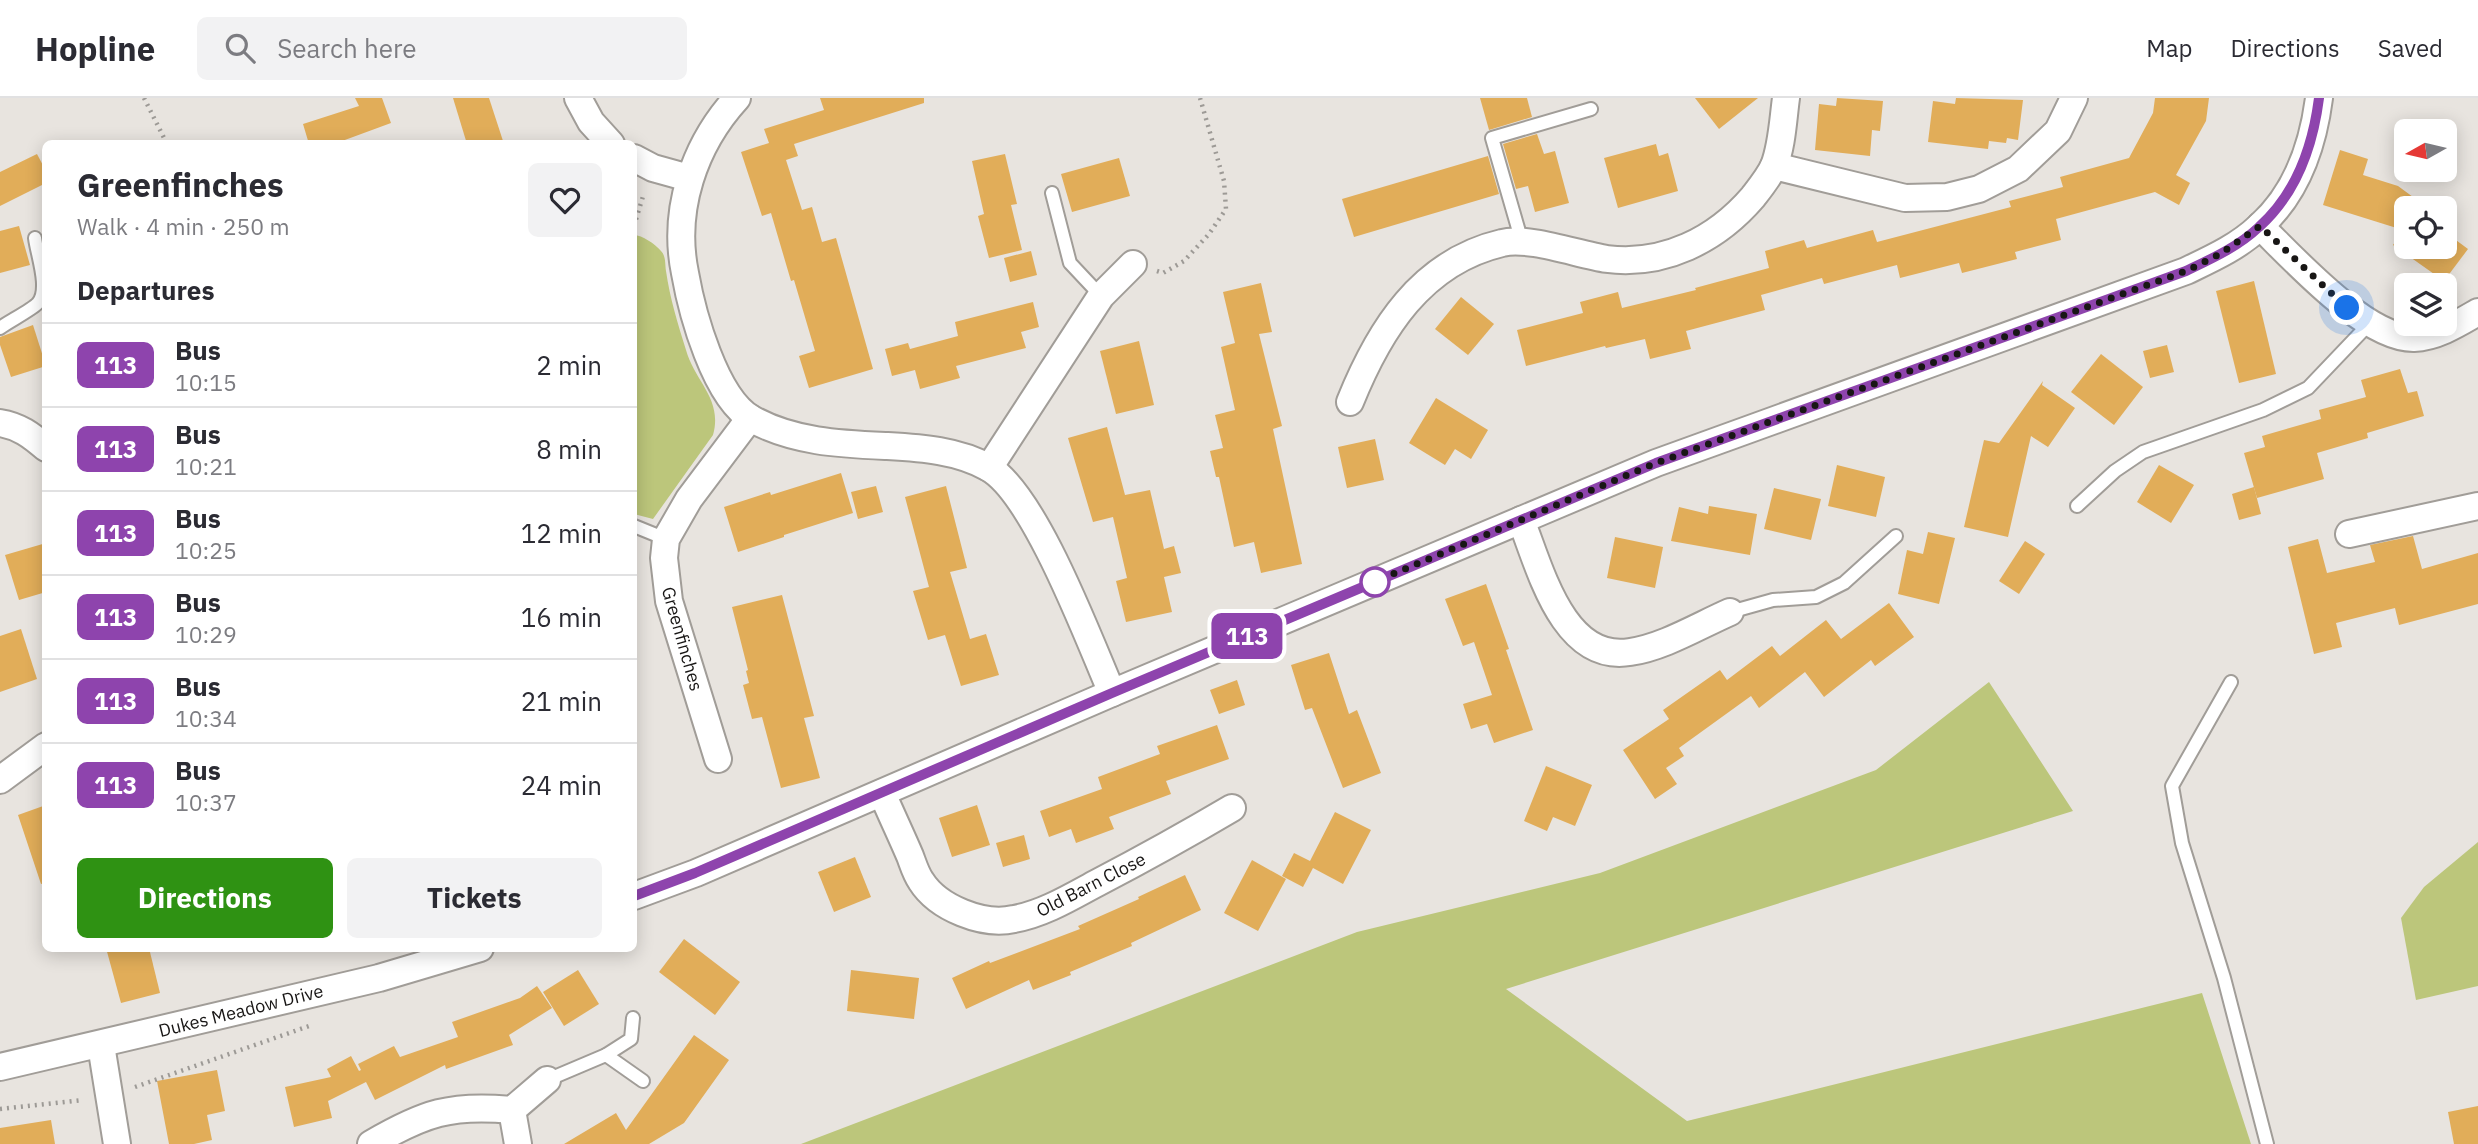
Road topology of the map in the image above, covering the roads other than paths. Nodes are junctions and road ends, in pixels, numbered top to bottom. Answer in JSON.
{"nodes":[{"id":1,"x":578,"y":98,"type":"edge"},
{"id":2,"x":737,"y":98,"type":"edge"},
{"id":3,"x":1786,"y":98,"type":"edge"},
{"id":4,"x":2074,"y":98,"type":"edge"},
{"id":5,"x":2319,"y":98,"type":"edge"},
{"id":6,"x":1591,"y":109,"type":"dead end"},
{"id":7,"x":607,"y":140,"type":"edge"},
{"id":8,"x":637,"y":159,"type":"edge"},
{"id":9,"x":1774,"y":166,"type":"junction"},
{"id":10,"x":689,"y":178,"type":"junction"},
{"id":11,"x":1052,"y":193,"type":"dead end"},
{"id":12,"x":2260,"y":226,"type":"junction"},
{"id":13,"x":35,"y":238,"type":"dead end"},
{"id":14,"x":1522,"y":242,"type":"junction"},
{"id":15,"x":1133,"y":264,"type":"road end"},
{"id":16,"x":42,"y":273,"type":"edge"},
{"id":17,"x":1101,"y":296,"type":"junction"},
{"id":18,"x":42,"y":303,"type":"edge"},
{"id":19,"x":2478,"y":312,"type":"edge"},
{"id":20,"x":2369,"y":324,"type":"junction"},
{"id":21,"x":0,"y":328,"type":"edge"},
{"id":22,"x":1350,"y":402,"type":"dead end"},
{"id":23,"x":750,"y":418,"type":"junction"},
{"id":24,"x":0,"y":424,"type":"edge"},
{"id":25,"x":42,"y":444,"type":"edge"},
{"id":26,"x":989,"y":468,"type":"junction"},
{"id":27,"x":2077,"y":506,"type":"dead end"},
{"id":28,"x":2478,"y":506,"type":"edge"},
{"id":29,"x":1521,"y":520,"type":"junction"},
{"id":30,"x":637,"y":527,"type":"edge"},
{"id":31,"x":2348,"y":534,"type":"dead end"},
{"id":32,"x":1896,"y":536,"type":"dead end"},
{"id":33,"x":667,"y":539,"type":"junction"},
{"id":34,"x":1730,"y":612,"type":"joint"},
{"id":35,"x":2231,"y":682,"type":"dead end"},
{"id":36,"x":1112,"y":693,"type":"junction"},
{"id":37,"x":42,"y":749,"type":"edge"},
{"id":38,"x":718,"y":759,"type":"dead end"},
{"id":39,"x":0,"y":780,"type":"edge"},
{"id":40,"x":882,"y":793,"type":"junction"},
{"id":41,"x":1232,"y":808,"type":"dead end"},
{"id":42,"x":637,"y":895,"type":"edge"},
{"id":43,"x":456,"y":952,"type":"edge"},
{"id":44,"x":419,"y":958,"type":"edge"},
{"id":45,"x":633,"y":1018,"type":"dead end"},
{"id":46,"x":101,"y":1045,"type":"junction"},
{"id":47,"x":606,"y":1055,"type":"junction"},
{"id":48,"x":0,"y":1067,"type":"edge"},
{"id":49,"x":547,"y":1080,"type":"joint"},
{"id":50,"x":643,"y":1081,"type":"dead end"},
{"id":51,"x":512,"y":1110,"type":"junction"},
{"id":52,"x":117,"y":1144,"type":"edge"},
{"id":53,"x":372,"y":1144,"type":"edge"},
{"id":54,"x":517,"y":1144,"type":"edge"},
{"id":55,"x":2267,"y":1144,"type":"edge"}],
"edges":[{"from":1,"to":7,"type":"street"},
{"from":2,"to":10,"type":"street"},
{"from":3,"to":9,"type":"street"},
{"from":4,"to":9,"type":"street"},
{"from":5,"to":12,"type":"street"},
{"from":6,"to":14,"type":"lane"},
{"from":8,"to":10,"type":"street"},
{"from":9,"to":14,"type":"street"},
{"from":10,"to":23,"type":"street"},
{"from":11,"to":17,"type":"lane"},
{"from":12,"to":20,"type":"street"},
{"from":12,"to":29,"type":"street"},
{"from":13,"to":16,"type":"lane"},
{"from":14,"to":22,"type":"street"},
{"from":15,"to":17,"type":"street"},
{"from":17,"to":26,"type":"street"},
{"from":18,"to":21,"type":"lane"},
{"from":19,"to":20,"type":"street"},
{"from":20,"to":27,"type":"lane"},
{"from":23,"to":26,"type":"street"},
{"from":23,"to":33,"type":"street","name":"Greenfinches"},
{"from":24,"to":25,"type":"street"},
{"from":26,"to":36,"type":"street"},
{"from":28,"to":31,"type":"street"},
{"from":29,"to":34,"type":"street"},
{"from":29,"to":36,"type":"street"},
{"from":30,"to":33,"type":"lane"},
{"from":32,"to":34,"type":"lane"},
{"from":33,"to":38,"type":"street","name":"Greenfinches"},
{"from":35,"to":55,"type":"lane"},
{"from":36,"to":40,"type":"street"},
{"from":37,"to":39,"type":"street"},
{"from":40,"to":41,"type":"street","name":"Old Barn Close"},
{"from":40,"to":42,"type":"street"},
{"from":43,"to":44,"type":"street","name":"Dukes Meadow Drive"},
{"from":44,"to":46,"type":"street","name":"Dukes Meadow Drive"},
{"from":45,"to":47,"type":"lane"},
{"from":46,"to":48,"type":"street","name":"Dukes Meadow Drive"},
{"from":46,"to":52,"type":"street"},
{"from":47,"to":49,"type":"lane"},
{"from":47,"to":50,"type":"lane"},
{"from":49,"to":51,"type":"street"},
{"from":51,"to":53,"type":"street"},
{"from":51,"to":54,"type":"street"}]}
